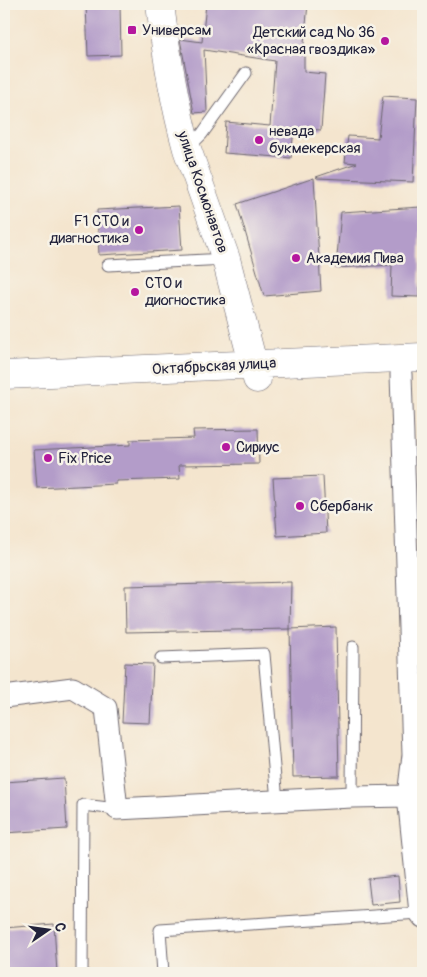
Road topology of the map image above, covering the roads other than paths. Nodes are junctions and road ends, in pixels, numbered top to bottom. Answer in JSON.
{"nodes":[{"id":1,"x":160,"y":4,"type":"edge"},
{"id":2,"x":246,"y":73,"type":"dead end"},
{"id":3,"x":187,"y":149,"type":"junction"},
{"id":4,"x":226,"y":258,"type":"junction"},
{"id":5,"x":108,"y":265,"type":"dead end"},
{"id":6,"x":423,"y":357,"type":"edge"},
{"id":7,"x":255,"y":372,"type":"junction"},
{"id":8,"x":412,"y":373,"type":"edge"},
{"id":9,"x":4,"y":376,"type":"edge"},
{"id":10,"x":4,"y":390,"type":"edge"},
{"id":11,"x":353,"y":647,"type":"dead end"},
{"id":12,"x":161,"y":658,"type":"dead end"},
{"id":13,"x":4,"y":697,"type":"edge"},
{"id":14,"x":418,"y":755,"type":"edge"},
{"id":15,"x":408,"y":796,"type":"junction"},
{"id":16,"x":352,"y":797,"type":"junction"},
{"id":17,"x":277,"y":801,"type":"junction"},
{"id":18,"x":117,"y":809,"type":"junction"},
{"id":19,"x":422,"y":915,"type":"edge"},
{"id":20,"x":82,"y":973,"type":"edge"},
{"id":21,"x":163,"y":973,"type":"edge"}],
"edges":[{"from":1,"to":3,"type":"main road","name":"улица Космонавтов"},
{"from":2,"to":3,"type":"lane"},
{"from":3,"to":4,"type":"main road","name":"улица Космонавтов"},
{"from":4,"to":5,"type":"lane"},
{"from":4,"to":7,"type":"main road","name":"улица Космонавтов"},
{"from":6,"to":7,"type":"main road","name":"Октябрьская улица"},
{"from":7,"to":8,"type":"main road","name":"Октябрьская улица"},
{"from":7,"to":9,"type":"main road","name":"Октябрьская улица"},
{"from":7,"to":10,"type":"main road","name":"Октябрьская улица"},
{"from":8,"to":14,"type":"street"},
{"from":11,"to":16,"type":"lane"},
{"from":12,"to":17,"type":"lane"},
{"from":13,"to":18,"type":"street"},
{"from":14,"to":15,"type":"street"},
{"from":15,"to":16,"type":"street"},
{"from":15,"to":19,"type":"street"},
{"from":16,"to":17,"type":"street"},
{"from":17,"to":18,"type":"street"},
{"from":18,"to":20,"type":"lane"},
{"from":19,"to":21,"type":"lane"}]}
